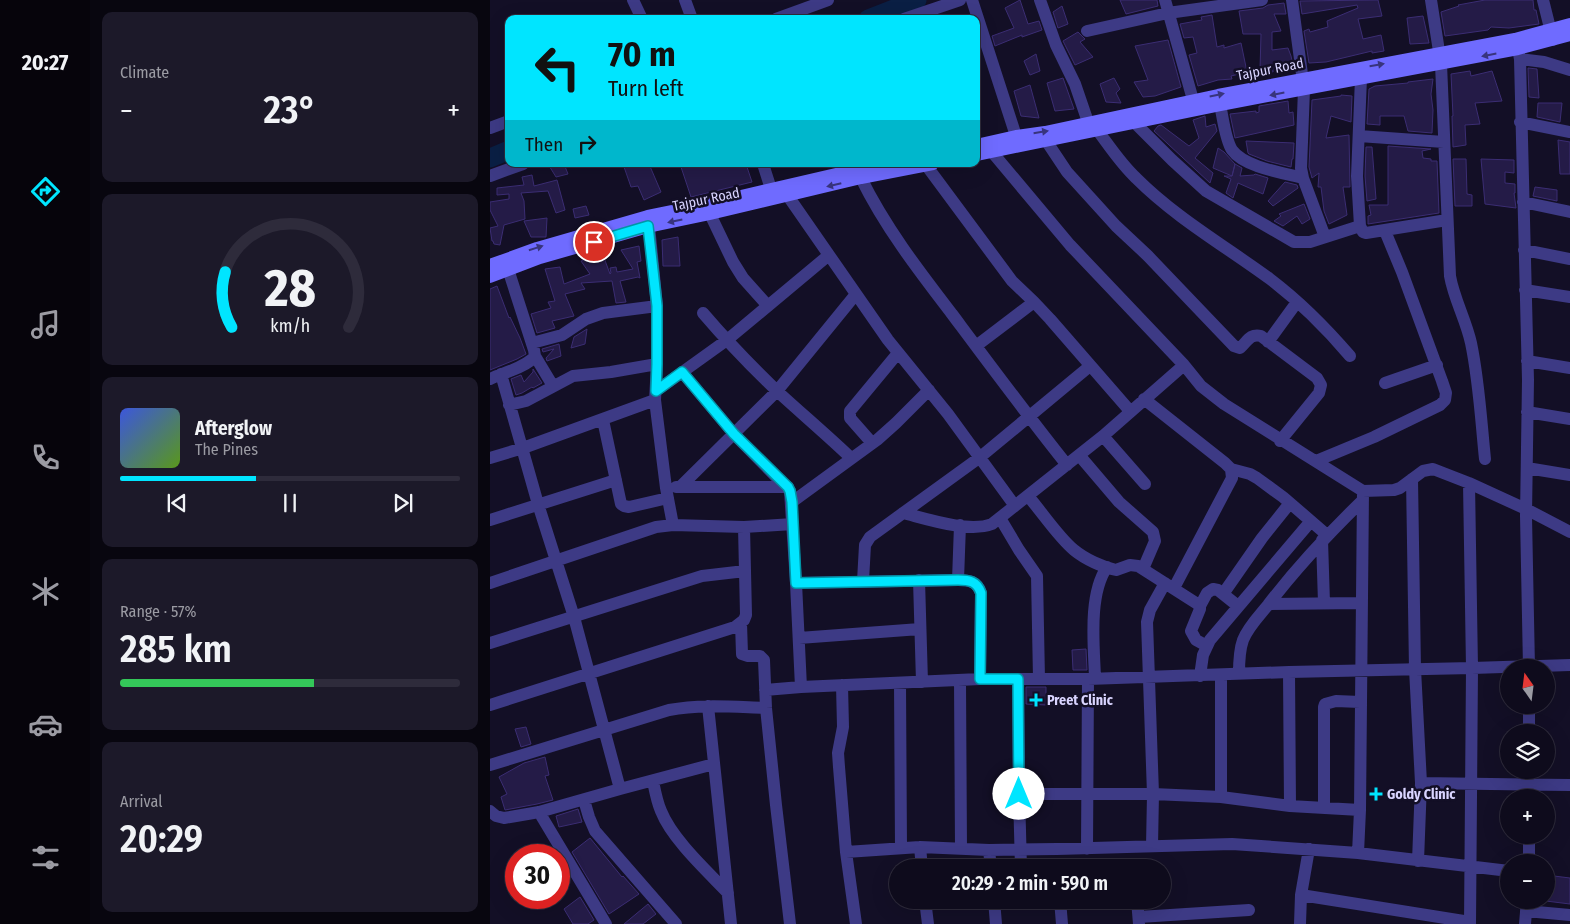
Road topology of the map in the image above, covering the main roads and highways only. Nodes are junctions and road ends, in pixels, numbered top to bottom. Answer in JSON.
{"nodes":[{"id":1,"x":1570,"y":24,"type":"edge"},
{"id":2,"x":1552,"y":35,"type":"junction"},
{"id":3,"x":1570,"y":35,"type":"edge"},
{"id":4,"x":1440,"y":58,"type":"junction"},
{"id":5,"x":1304,"y":84,"type":"junction"},
{"id":6,"x":1093,"y":127,"type":"junction"},
{"id":7,"x":980,"y":144,"type":"edge"},
{"id":8,"x":980,"y":155,"type":"edge"},
{"id":9,"x":914,"y":167,"type":"edge"},
{"id":10,"x":838,"y":168,"type":"edge"},
{"id":11,"x":648,"y":221,"type":"junction"},
{"id":12,"x":490,"y":265,"type":"edge"},
{"id":13,"x":490,"y":276,"type":"edge"}],
"edges":[{"from":1,"to":2,"type":"main road","name":"Tajpur Road"},
{"from":2,"to":3,"type":"main road","name":"Tajpur Road"},
{"from":2,"to":4,"type":"main road","name":"Tajpur Road"},
{"from":2,"to":4,"type":"main road","name":"Tajpur Road","one_way":true},
{"from":5,"to":4,"type":"main road","name":"Tajpur Road","one_way":true},
{"from":4,"to":5,"type":"main road","name":"Tajpur Road"},
{"from":5,"to":6,"type":"main road","name":"Tajpur Road","one_way":true},
{"from":6,"to":5,"type":"main road","name":"Tajpur Road","one_way":true},
{"from":7,"to":6,"type":"main road","name":"Tajpur Road","one_way":true},
{"from":6,"to":8,"type":"main road","name":"Tajpur Road"},
{"from":9,"to":11,"type":"main road","name":"Tajpur Road","one_way":true},
{"from":10,"to":11,"type":"main road","name":"Tajpur Road"},
{"from":12,"to":11,"type":"main road","name":"Tajpur Road","one_way":true},
{"from":11,"to":13,"type":"main road","name":"Tajpur Road"}]}
